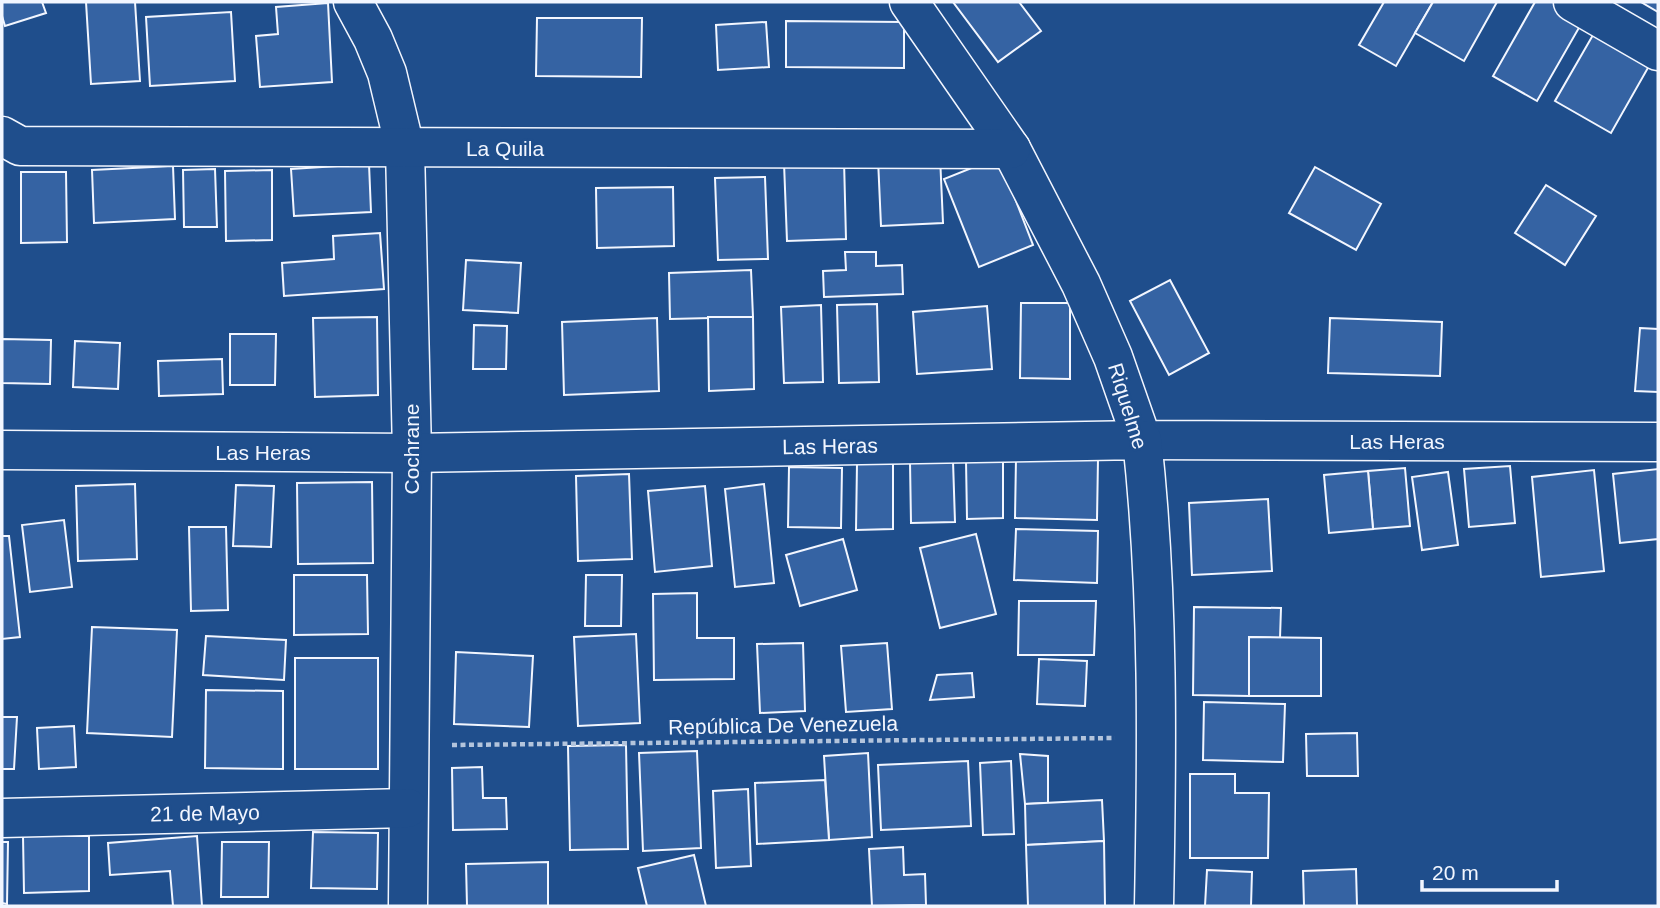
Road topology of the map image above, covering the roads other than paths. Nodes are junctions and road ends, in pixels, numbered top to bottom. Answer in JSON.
{"nodes":[{"id":1,"x":353,"y":2,"type":"edge"},
{"id":2,"x":909,"y":2,"type":"edge"},
{"id":3,"x":1573,"y":2,"type":"edge"},
{"id":4,"x":1658,"y":51,"type":"edge"},
{"id":5,"x":2,"y":136,"type":"edge"},
{"id":6,"x":405,"y":148,"type":"junction"},
{"id":7,"x":1011,"y":149,"type":"junction"},
{"id":8,"x":1142,"y":440,"type":"junction"},
{"id":9,"x":1658,"y":442,"type":"edge"},
{"id":10,"x":2,"y":450,"type":"edge"},
{"id":11,"x":412,"y":453,"type":"junction"},
{"id":12,"x":408,"y":808,"type":"junction"},
{"id":13,"x":2,"y":818,"type":"edge"},
{"id":14,"x":408,"y":906,"type":"edge"},
{"id":15,"x":1154,"y":906,"type":"edge"}],
"edges":[{"from":1,"to":6,"type":"street","name":"Cochrane"},
{"from":2,"to":7,"type":"street","name":"Riquelme"},
{"from":3,"to":4,"type":"street"},
{"from":5,"to":6,"type":"street","name":"La Quila"},
{"from":6,"to":7,"type":"street","name":"La Quila"},
{"from":6,"to":11,"type":"street","name":"Cochrane"},
{"from":7,"to":8,"type":"street","name":"Riquelme"},
{"from":8,"to":9,"type":"street","name":"Las Heras"},
{"from":8,"to":11,"type":"street","name":"Las Heras"},
{"from":8,"to":15,"type":"street","name":"Riquelme"},
{"from":10,"to":11,"type":"street","name":"Las Heras"},
{"from":11,"to":12,"type":"street","name":"Cochrane"},
{"from":12,"to":13,"type":"street","name":"21 de Mayo"},
{"from":12,"to":14,"type":"street","name":"Cochrane"}]}
